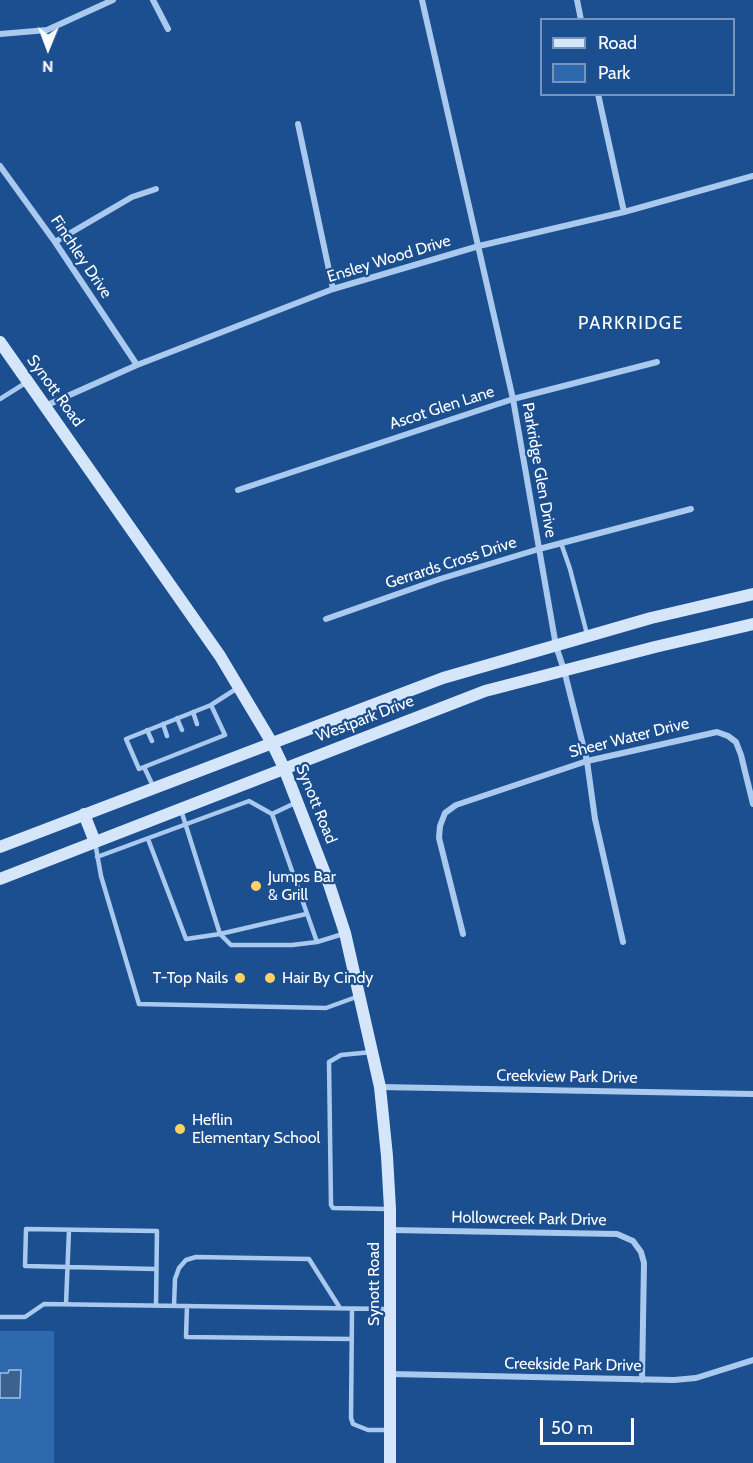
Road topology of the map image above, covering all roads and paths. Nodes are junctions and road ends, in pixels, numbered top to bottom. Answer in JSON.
{"nodes":[{"id":1,"x":113,"y":0,"type":"edge"},
{"id":2,"x":153,"y":0,"type":"edge"},
{"id":3,"x":577,"y":0,"type":"edge"},
{"id":4,"x":422,"y":2,"type":"edge"},
{"id":5,"x":581,"y":18,"type":"edge"},
{"id":6,"x":168,"y":29,"type":"dead end"},
{"id":7,"x":0,"y":34,"type":"edge"},
{"id":8,"x":598,"y":96,"type":"edge"},
{"id":9,"x":298,"y":124,"type":"dead end"},
{"id":10,"x":0,"y":166,"type":"edge"},
{"id":11,"x":753,"y":176,"type":"edge"},
{"id":12,"x":156,"y":189,"type":"dead end"},
{"id":13,"x":624,"y":212,"type":"junction"},
{"id":14,"x":55,"y":242,"type":"junction"},
{"id":15,"x":479,"y":246,"type":"junction"},
{"id":16,"x":333,"y":290,"type":"junction"},
{"id":17,"x":1,"y":347,"type":"edge"},
{"id":18,"x":657,"y":362,"type":"dead end"},
{"id":19,"x":137,"y":365,"type":"junction"},
{"id":20,"x":27,"y":382,"type":"junction"},
{"id":21,"x":0,"y":399,"type":"edge"},
{"id":22,"x":513,"y":399,"type":"junction"},
{"id":23,"x":45,"y":406,"type":"junction"},
{"id":24,"x":238,"y":490,"type":"dead end"},
{"id":25,"x":691,"y":509,"type":"dead end"},
{"id":26,"x":561,"y":543,"type":"junction"},
{"id":27,"x":539,"y":549,"type":"junction"},
{"id":28,"x":753,"y":594,"type":"edge"},
{"id":29,"x":326,"y":619,"type":"dead end"},
{"id":30,"x":753,"y":624,"type":"edge"},
{"id":31,"x":587,"y":637,"type":"junction"},
{"id":32,"x":556,"y":646,"type":"junction"},
{"id":33,"x":564,"y":670,"type":"junction"},
{"id":34,"x":239,"y":687,"type":"junction"},
{"id":35,"x":211,"y":705,"type":"junction"},
{"id":36,"x":193,"y":712,"type":"junction"},
{"id":37,"x":177,"y":718,"type":"junction"},
{"id":38,"x":163,"y":724,"type":"junction"},
{"id":39,"x":198,"y":724,"type":"dead end"},
{"id":40,"x":147,"y":730,"type":"junction"},
{"id":41,"x":182,"y":730,"type":"dead end"},
{"id":42,"x":167,"y":736,"type":"dead end"},
{"id":43,"x":203,"y":736,"type":"dead end"},
{"id":44,"x":152,"y":741,"type":"dead end"},
{"id":45,"x":188,"y":742,"type":"dead end"},
{"id":46,"x":205,"y":742,"type":"junction"},
{"id":47,"x":272,"y":743,"type":"junction"},
{"id":48,"x":172,"y":748,"type":"dead end"},
{"id":49,"x":190,"y":748,"type":"junction"},
{"id":50,"x":157,"y":754,"type":"dead end"},
{"id":51,"x":174,"y":755,"type":"junction"},
{"id":52,"x":587,"y":760,"type":"junction"},
{"id":53,"x":159,"y":761,"type":"junction"},
{"id":54,"x":144,"y":767,"type":"junction"},
{"id":55,"x":284,"y":768,"type":"junction"},
{"id":56,"x":153,"y":788,"type":"junction"},
{"id":57,"x":297,"y":802,"type":"junction"},
{"id":58,"x":753,"y":804,"type":"edge"},
{"id":59,"x":181,"y":808,"type":"junction"},
{"id":60,"x":84,"y":814,"type":"junction"},
{"id":61,"x":272,"y":814,"type":"junction"},
{"id":62,"x":186,"y":825,"type":"junction"},
{"id":63,"x":148,"y":839,"type":"junction"},
{"id":64,"x":95,"y":842,"type":"junction"},
{"id":65,"x":0,"y":847,"type":"edge"},
{"id":66,"x":97,"y":857,"type":"junction"},
{"id":67,"x":0,"y":879,"type":"edge"},
{"id":68,"x":306,"y":914,"type":"junction"},
{"id":69,"x":345,"y":933,"type":"junction"},
{"id":70,"x":220,"y":934,"type":"junction"},
{"id":71,"x":463,"y":934,"type":"dead end"},
{"id":72,"x":317,"y":942,"type":"junction"},
{"id":73,"x":623,"y":942,"type":"dead end"},
{"id":74,"x":360,"y":995,"type":"junction"},
{"id":75,"x":372,"y":1052,"type":"junction"},
{"id":76,"x":380,"y":1087,"type":"junction"},
{"id":77,"x":753,"y":1094,"type":"edge"},
{"id":78,"x":390,"y":1209,"type":"junction"},
{"id":79,"x":69,"y":1230,"type":"junction"},
{"id":80,"x":390,"y":1230,"type":"junction"},
{"id":81,"x":68,"y":1267,"type":"junction"},
{"id":82,"x":156,"y":1269,"type":"junction"},
{"id":83,"x":66,"y":1304,"type":"junction"},
{"id":84,"x":156,"y":1305,"type":"junction"},
{"id":85,"x":174,"y":1306,"type":"junction"},
{"id":86,"x":187,"y":1306,"type":"junction"},
{"id":87,"x":340,"y":1308,"type":"junction"},
{"id":88,"x":352,"y":1309,"type":"junction"},
{"id":89,"x":391,"y":1310,"type":"junction"},
{"id":90,"x":0,"y":1317,"type":"edge"},
{"id":91,"x":352,"y":1339,"type":"junction"},
{"id":92,"x":753,"y":1360,"type":"edge"},
{"id":93,"x":390,"y":1374,"type":"junction"},
{"id":94,"x":642,"y":1380,"type":"junction"},
{"id":95,"x":390,"y":1430,"type":"junction"},
{"id":96,"x":390,"y":1458,"type":"edge"}],
"edges":[{"from":1,"to":7,"type":"street"},
{"from":2,"to":6,"type":"street"},
{"from":3,"to":5,"type":"street"},
{"from":4,"to":15,"type":"street","name":"Parkridge Glen Drive"},
{"from":8,"to":13,"type":"street"},
{"from":9,"to":16,"type":"street"},
{"from":10,"to":14,"type":"street","name":"Finchley Drive"},
{"from":11,"to":13,"type":"street","name":"Ensley Wood Drive"},
{"from":12,"to":14,"type":"street"},
{"from":13,"to":15,"type":"street","name":"Ensley Wood Drive"},
{"from":14,"to":19,"type":"street","name":"Finchley Drive"},
{"from":15,"to":16,"type":"street","name":"Ensley Wood Drive"},
{"from":15,"to":22,"type":"street","name":"Parkridge Glen Drive"},
{"from":16,"to":19,"type":"street","name":"Ensley Wood Drive"},
{"from":17,"to":20,"type":"main road","name":"Synott Road"},
{"from":18,"to":22,"type":"street","name":"Ascot Glen Lane"},
{"from":19,"to":23,"type":"street","name":"Ensley Wood Drive"},
{"from":20,"to":21,"type":"lane"},
{"from":20,"to":23,"type":"main road","name":"Synott Road"},
{"from":22,"to":24,"type":"street","name":"Ascot Glen Lane"},
{"from":22,"to":27,"type":"street","name":"Parkridge Glen Drive"},
{"from":23,"to":34,"type":"main road","name":"Synott Road"},
{"from":25,"to":26,"type":"street","name":"Gerrards Cross Drive"},
{"from":26,"to":27,"type":"street","name":"Gerrards Cross Drive"},
{"from":26,"to":31,"type":"lane"},
{"from":27,"to":29,"type":"street","name":"Gerrards Cross Drive"},
{"from":27,"to":32,"type":"street","name":"Parkridge Glen Drive"},
{"from":28,"to":31,"type":"main road","name":"Westpark Drive"},
{"from":30,"to":33,"type":"main road","name":"Westpark Drive"},
{"from":31,"to":32,"type":"main road","name":"Westpark Drive"},
{"from":32,"to":33,"type":"street","name":"Parkridge Glen Drive"},
{"from":32,"to":47,"type":"main road","name":"Westpark Drive"},
{"from":33,"to":52,"type":"street","name":"Parkridge Glen Drive"},
{"from":33,"to":55,"type":"main road","name":"Westpark Drive"},
{"from":34,"to":35,"type":"lane"},
{"from":34,"to":47,"type":"main road","name":"Synott Road"},
{"from":35,"to":36,"type":"lane"},
{"from":35,"to":46,"type":"lane"},
{"from":36,"to":37,"type":"lane"},
{"from":36,"to":39,"type":"lane"},
{"from":37,"to":38,"type":"lane"},
{"from":37,"to":41,"type":"lane"},
{"from":38,"to":40,"type":"lane"},
{"from":38,"to":42,"type":"lane"},
{"from":40,"to":44,"type":"lane"},
{"from":40,"to":54,"type":"lane"},
{"from":43,"to":46,"type":"lane"},
{"from":45,"to":49,"type":"lane"},
{"from":46,"to":49,"type":"lane"},
{"from":47,"to":55,"type":"main road","name":"Synott Road"},
{"from":47,"to":56,"type":"main road","name":"Westpark Drive"},
{"from":48,"to":51,"type":"lane"},
{"from":49,"to":51,"type":"lane"},
{"from":50,"to":53,"type":"lane"},
{"from":51,"to":53,"type":"lane"},
{"from":52,"to":58,"type":"street","name":"Sheer Water Drive"},
{"from":52,"to":71,"type":"street","name":"Sheer Water Drive"},
{"from":52,"to":73,"type":"street","name":"Parkridge Glen Drive"},
{"from":53,"to":54,"type":"lane"},
{"from":54,"to":56,"type":"lane"},
{"from":55,"to":57,"type":"main road","name":"Synott Road"},
{"from":55,"to":59,"type":"main road","name":"Westpark Drive"},
{"from":56,"to":60,"type":"main road","name":"Westpark Drive"},
{"from":57,"to":61,"type":"lane"},
{"from":57,"to":69,"type":"main road","name":"Synott Road"},
{"from":59,"to":62,"type":"lane"},
{"from":59,"to":64,"type":"main road","name":"Westpark Drive"},
{"from":60,"to":64,"type":"main road"},
{"from":60,"to":65,"type":"main road","name":"Westpark Drive"},
{"from":61,"to":62,"type":"lane"},
{"from":61,"to":68,"type":"lane"},
{"from":62,"to":63,"type":"lane"},
{"from":62,"to":70,"type":"lane"},
{"from":63,"to":66,"type":"lane"},
{"from":63,"to":70,"type":"lane"},
{"from":64,"to":66,"type":"lane"},
{"from":64,"to":67,"type":"main road","name":"Westpark Drive"},
{"from":66,"to":74,"type":"lane"},
{"from":68,"to":70,"type":"lane"},
{"from":68,"to":72,"type":"lane"},
{"from":69,"to":72,"type":"lane"},
{"from":69,"to":74,"type":"main road","name":"Synott Road"},
{"from":70,"to":72,"type":"lane"},
{"from":74,"to":75,"type":"main road","name":"Synott Road"},
{"from":75,"to":76,"type":"main road","name":"Synott Road"},
{"from":75,"to":78,"type":"lane"},
{"from":76,"to":77,"type":"street","name":"Creekview Park Drive"},
{"from":76,"to":78,"type":"main road","name":"Synott Road"},
{"from":78,"to":80,"type":"main road","name":"Synott Road"},
{"from":79,"to":81,"type":"lane"},
{"from":79,"to":81,"type":"lane"},
{"from":79,"to":82,"type":"lane"},
{"from":80,"to":89,"type":"main road","name":"Synott Road"},
{"from":80,"to":94,"type":"street","name":"Hollowcreek Park Drive"},
{"from":81,"to":82,"type":"lane"},
{"from":81,"to":83,"type":"lane"},
{"from":82,"to":84,"type":"lane"},
{"from":83,"to":84,"type":"lane"},
{"from":83,"to":90,"type":"lane"},
{"from":84,"to":85,"type":"lane"},
{"from":85,"to":86,"type":"lane"},
{"from":85,"to":87,"type":"lane"},
{"from":86,"to":87,"type":"lane"},
{"from":86,"to":91,"type":"lane"},
{"from":87,"to":88,"type":"lane"},
{"from":88,"to":89,"type":"lane"},
{"from":88,"to":91,"type":"lane"},
{"from":89,"to":93,"type":"main road","name":"Synott Road"},
{"from":91,"to":95,"type":"lane"},
{"from":92,"to":94,"type":"street","name":"Creekside Park Drive"},
{"from":93,"to":94,"type":"street","name":"Creekside Park Drive"},
{"from":93,"to":95,"type":"main road","name":"Synott Road"},
{"from":95,"to":96,"type":"main road","name":"Synott Road"}]}
